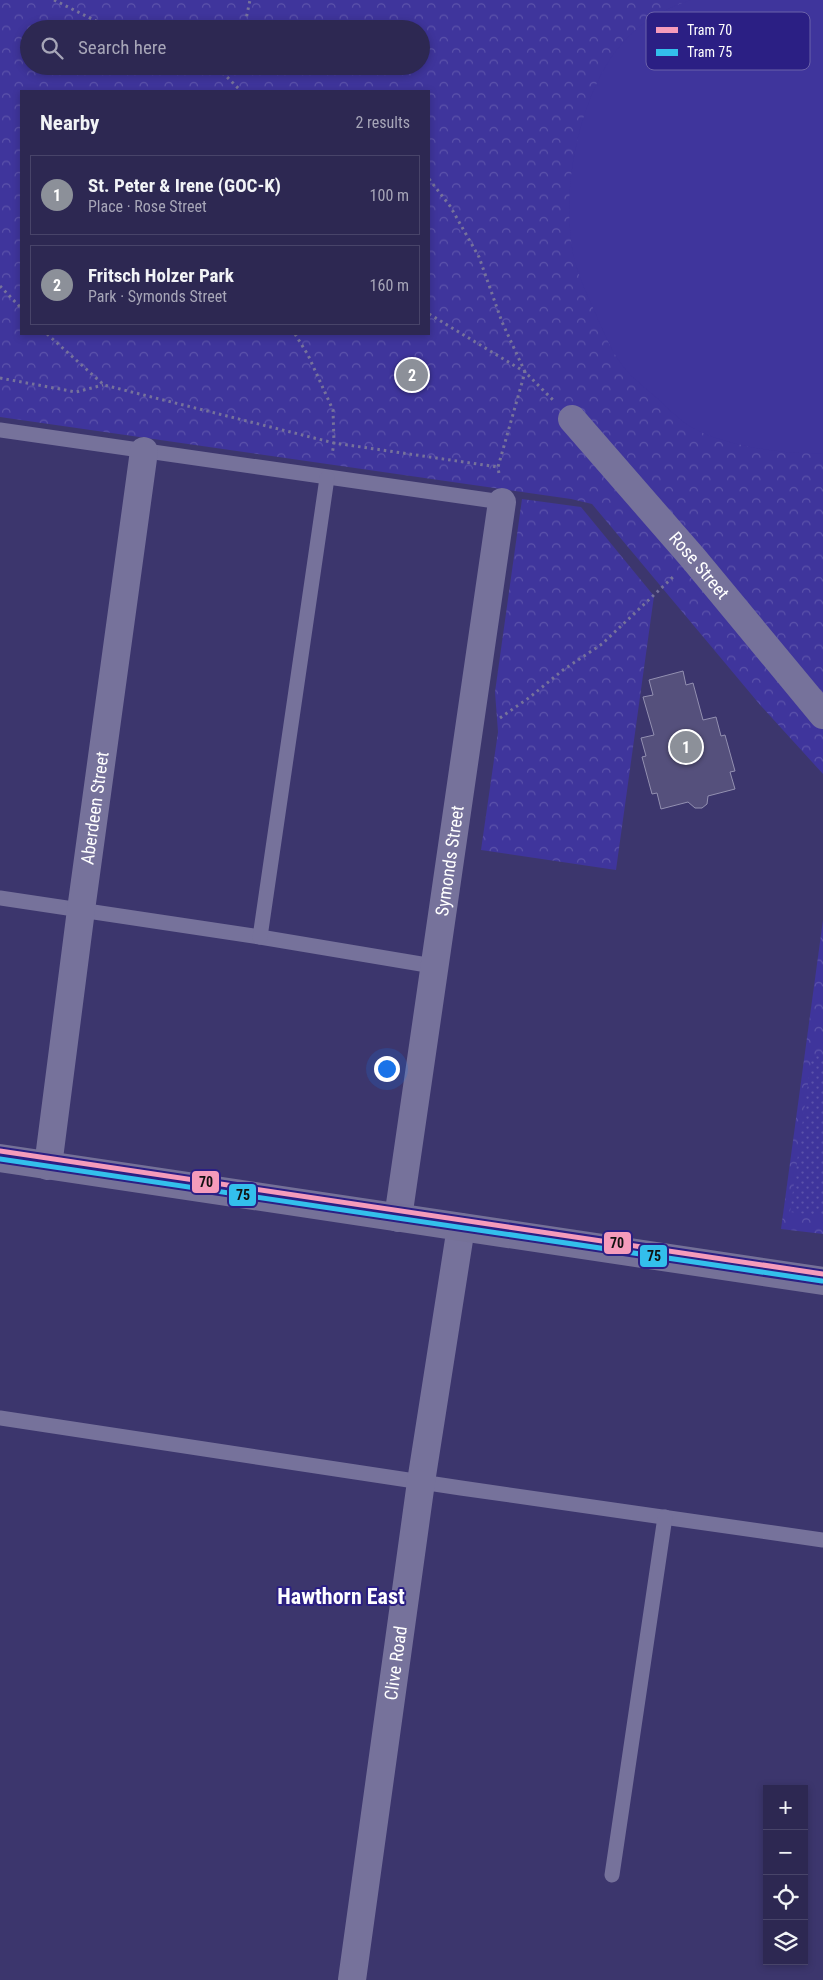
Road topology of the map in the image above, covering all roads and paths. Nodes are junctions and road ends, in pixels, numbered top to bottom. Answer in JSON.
{"nodes":[{"id":1,"x":54,"y":0,"type":"edge"},
{"id":2,"x":250,"y":0,"type":"edge"},
{"id":3,"x":94,"y":20,"type":"edge"},
{"id":4,"x":246,"y":20,"type":"edge"},
{"id":5,"x":225,"y":75,"type":"edge"},
{"id":6,"x":240,"y":90,"type":"edge"},
{"id":7,"x":430,"y":180,"type":"edge"},
{"id":8,"x":0,"y":286,"type":"edge"},
{"id":9,"x":20,"y":307,"type":"edge"},
{"id":10,"x":430,"y":315,"type":"edge"},
{"id":11,"x":48,"y":335,"type":"edge"},
{"id":12,"x":295,"y":335,"type":"edge"},
{"id":13,"x":525,"y":372,"type":"junction"},
{"id":14,"x":0,"y":378,"type":"edge"},
{"id":15,"x":104,"y":385,"type":"junction"},
{"id":16,"x":572,"y":419,"type":"joint"},
{"id":17,"x":0,"y":430,"type":"edge"},
{"id":18,"x":334,"y":443,"type":"junction"},
{"id":19,"x":144,"y":451,"type":"junction"},
{"id":20,"x":498,"y":467,"type":"junction"},
{"id":21,"x":328,"y":478,"type":"junction"},
{"id":22,"x":502,"y":502,"type":"junction"},
{"id":23,"x":693,"y":558,"type":"junction"},
{"id":24,"x":823,"y":715,"type":"edge"},
{"id":25,"x":499,"y":719,"type":"dead end"},
{"id":26,"x":0,"y":898,"type":"edge"},
{"id":27,"x":81,"y":910,"type":"junction"},
{"id":28,"x":260,"y":937,"type":"junction"},
{"id":29,"x":433,"y":966,"type":"junction"},
{"id":30,"x":0,"y":1158,"type":"edge"},
{"id":31,"x":48,"y":1166,"type":"junction"},
{"id":32,"x":398,"y":1218,"type":"junction"},
{"id":33,"x":461,"y":1227,"type":"junction"},
{"id":34,"x":823,"y":1281,"type":"edge"},
{"id":35,"x":0,"y":1418,"type":"edge"},
{"id":36,"x":422,"y":1482,"type":"junction"},
{"id":37,"x":665,"y":1517,"type":"junction"},
{"id":38,"x":823,"y":1540,"type":"edge"},
{"id":39,"x":612,"y":1875,"type":"dead end"},
{"id":40,"x":352,"y":1980,"type":"edge"}],
"edges":[{"from":1,"to":3,"type":"path"},
{"from":2,"to":4,"type":"path"},
{"from":5,"to":6,"type":"path"},
{"from":7,"to":13,"type":"path"},
{"from":8,"to":9,"type":"path"},
{"from":10,"to":13,"type":"path"},
{"from":11,"to":15,"type":"path"},
{"from":12,"to":18,"type":"path"},
{"from":13,"to":16,"type":"path"},
{"from":13,"to":20,"type":"path"},
{"from":14,"to":15,"type":"path"},
{"from":15,"to":18,"type":"path"},
{"from":16,"to":23,"type":"street","name":"Rose Street"},
{"from":17,"to":19,"type":"lane"},
{"from":18,"to":20,"type":"path"},
{"from":18,"to":21,"type":"path"},
{"from":19,"to":21,"type":"lane"},
{"from":19,"to":27,"type":"street","name":"Aberdeen Street"},
{"from":20,"to":22,"type":"path"},
{"from":21,"to":22,"type":"lane"},
{"from":21,"to":28,"type":"lane"},
{"from":22,"to":29,"type":"street","name":"Symonds Street"},
{"from":23,"to":24,"type":"street","name":"Rose Street"},
{"from":23,"to":25,"type":"path"},
{"from":26,"to":27,"type":"lane"},
{"from":27,"to":28,"type":"lane"},
{"from":27,"to":31,"type":"street","name":"Aberdeen Street"},
{"from":28,"to":29,"type":"lane"},
{"from":29,"to":32,"type":"street","name":"Symonds Street"},
{"from":30,"to":31,"type":"main road"},
{"from":31,"to":32,"type":"main road"},
{"from":32,"to":33,"type":"main road"},
{"from":33,"to":34,"type":"main road"},
{"from":33,"to":36,"type":"street","name":"Clive Road"},
{"from":35,"to":36,"type":"lane"},
{"from":36,"to":37,"type":"lane"},
{"from":36,"to":40,"type":"street","name":"Clive Road"},
{"from":37,"to":38,"type":"lane"},
{"from":37,"to":39,"type":"lane"}]}
